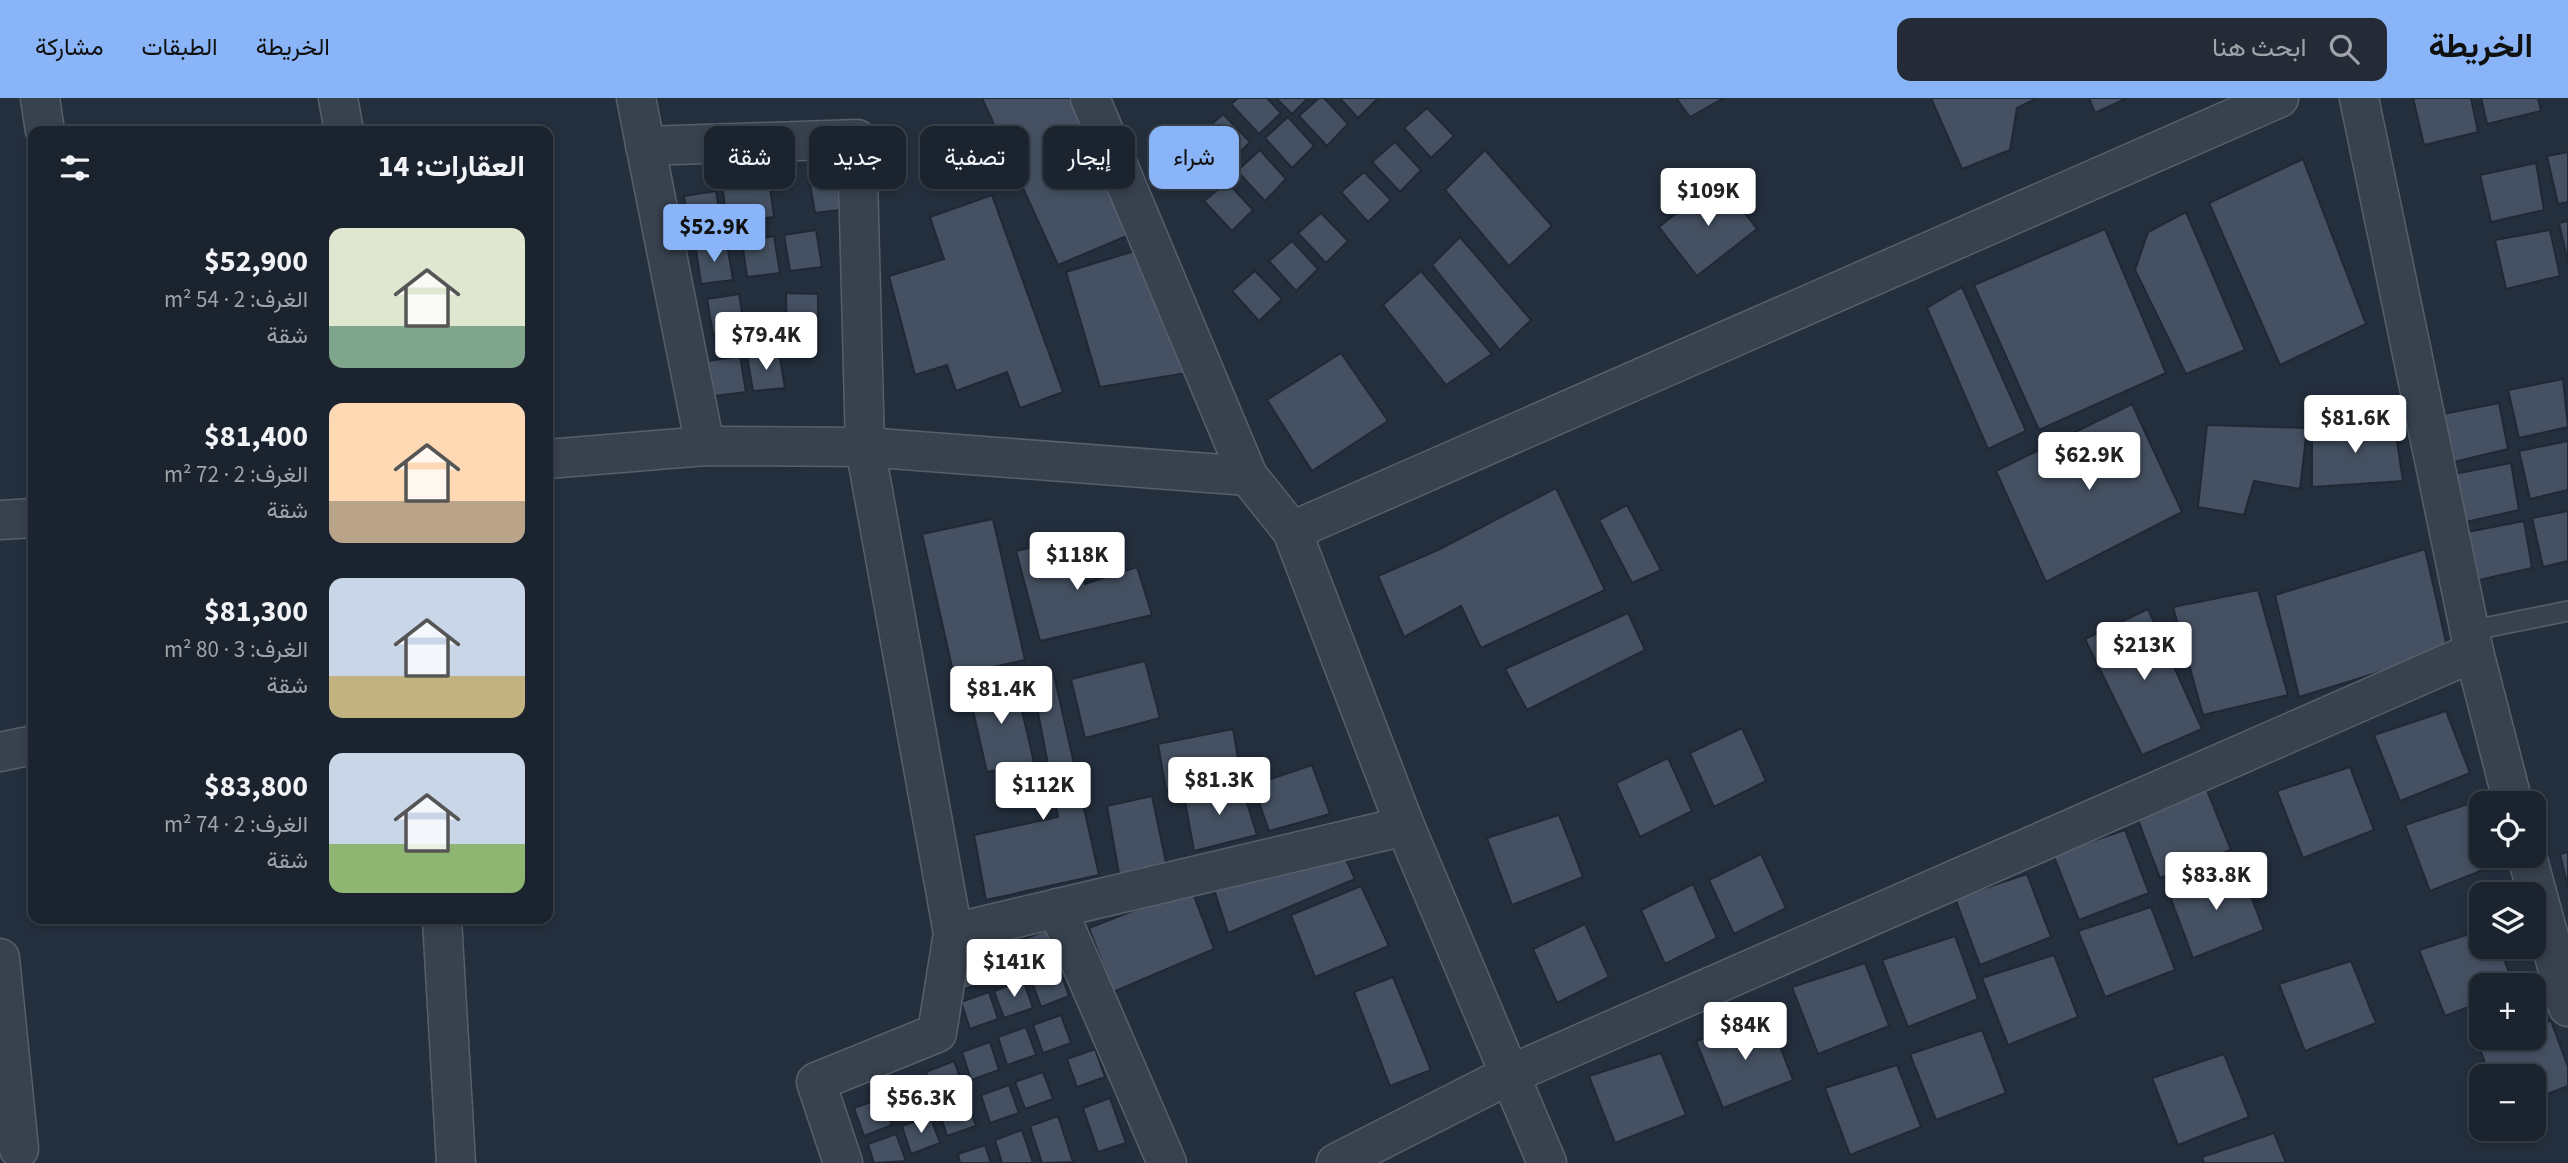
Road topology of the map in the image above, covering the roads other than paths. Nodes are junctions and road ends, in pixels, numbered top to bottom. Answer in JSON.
{"nodes":[{"id":1,"x":40,"y":98,"type":"edge"},
{"id":2,"x":338,"y":98,"type":"edge"},
{"id":3,"x":636,"y":98,"type":"edge"},
{"id":4,"x":1090,"y":98,"type":"edge"},
{"id":5,"x":2279,"y":98,"type":"edge"},
{"id":6,"x":2359,"y":98,"type":"edge"},
{"id":7,"x":44,"y":126,"type":"edge"},
{"id":8,"x":343,"y":126,"type":"edge"},
{"id":9,"x":645,"y":146,"type":"junction"},
{"id":10,"x":705,"y":446,"type":"junction"},
{"id":11,"x":865,"y":447,"type":"junction"},
{"id":12,"x":553,"y":459,"type":"edge"},
{"id":13,"x":1248,"y":476,"type":"junction"},
{"id":14,"x":28,"y":518,"type":"edge"},
{"id":15,"x":0,"y":520,"type":"edge"},
{"id":16,"x":1292,"y":531,"type":"junction"},
{"id":17,"x":2568,"y":611,"type":"edge"},
{"id":18,"x":2472,"y":641,"type":"junction"},
{"id":19,"x":28,"y":746,"type":"edge"},
{"id":20,"x":0,"y":752,"type":"edge"},
{"id":21,"x":2510,"y":791,"type":"edge"},
{"id":22,"x":1405,"y":826,"type":"junction"},
{"id":23,"x":2530,"y":868,"type":"edge"},
{"id":24,"x":1057,"y":908,"type":"junction"},
{"id":25,"x":442,"y":924,"type":"edge"},
{"id":26,"x":953,"y":933,"type":"junction"},
{"id":27,"x":0,"y":958,"type":"edge"},
{"id":28,"x":2567,"y":999,"type":"edge"},
{"id":29,"x":1509,"y":1075,"type":"junction"},
{"id":30,"x":22,"y":1154,"type":"edge"},
{"id":31,"x":456,"y":1163,"type":"edge"},
{"id":32,"x":843,"y":1163,"type":"edge"},
{"id":33,"x":1167,"y":1163,"type":"edge"},
{"id":34,"x":1336,"y":1163,"type":"edge"},
{"id":35,"x":1547,"y":1163,"type":"edge"}],
"edges":[{"from":1,"to":7,"type":"street"},
{"from":2,"to":8,"type":"street"},
{"from":3,"to":9,"type":"street"},
{"from":4,"to":13,"type":"street"},
{"from":5,"to":16,"type":"street"},
{"from":6,"to":18,"type":"street"},
{"from":9,"to":10,"type":"street"},
{"from":9,"to":11,"type":"street"},
{"from":10,"to":11,"type":"street"},
{"from":10,"to":12,"type":"street"},
{"from":11,"to":13,"type":"street"},
{"from":11,"to":26,"type":"street"},
{"from":13,"to":16,"type":"street"},
{"from":14,"to":15,"type":"street"},
{"from":16,"to":22,"type":"street"},
{"from":17,"to":18,"type":"lane"},
{"from":18,"to":21,"type":"street"},
{"from":18,"to":29,"type":"street"},
{"from":19,"to":20,"type":"street"},
{"from":22,"to":24,"type":"street"},
{"from":22,"to":29,"type":"street"},
{"from":23,"to":28,"type":"street"},
{"from":24,"to":26,"type":"street"},
{"from":24,"to":33,"type":"street"},
{"from":25,"to":31,"type":"street"},
{"from":26,"to":32,"type":"street"},
{"from":27,"to":30,"type":"street"},
{"from":29,"to":34,"type":"street"},
{"from":29,"to":35,"type":"street"}]}
